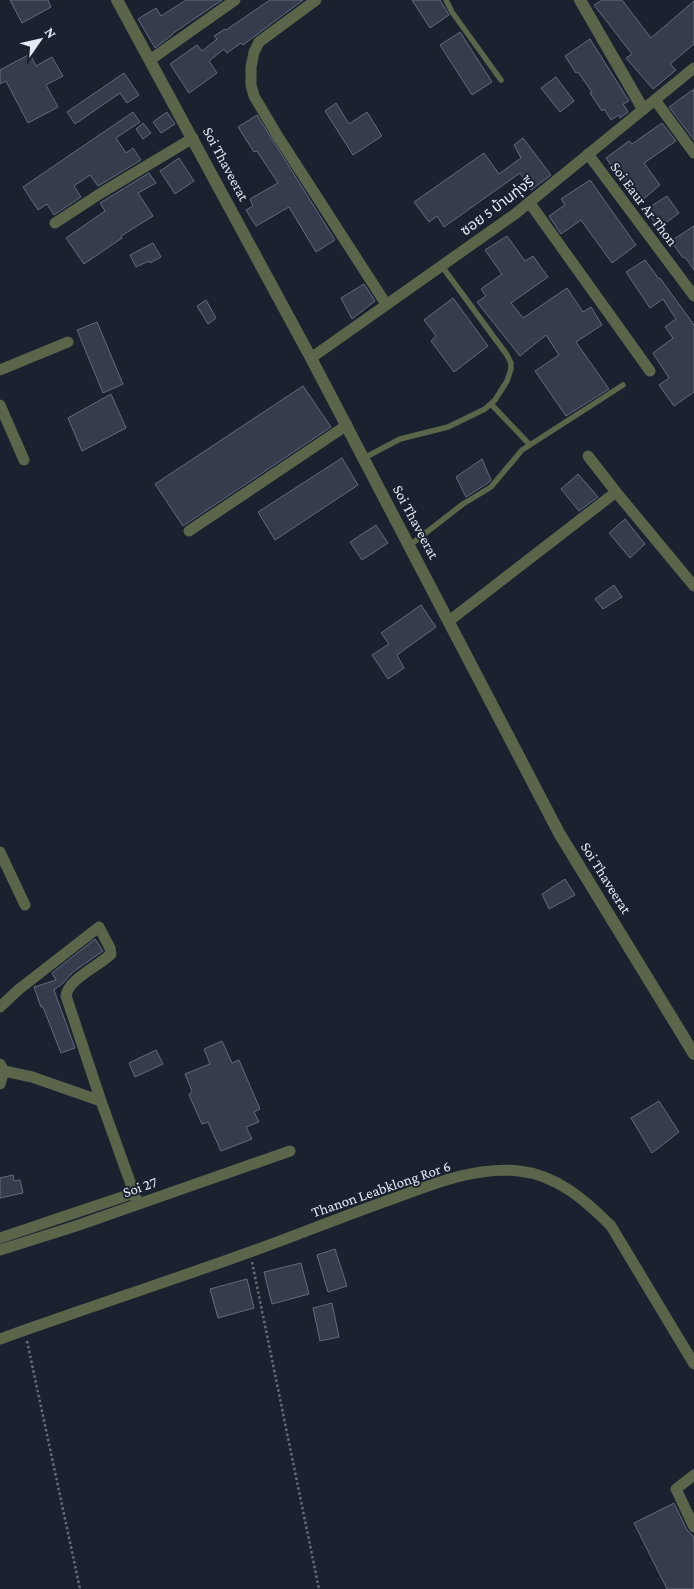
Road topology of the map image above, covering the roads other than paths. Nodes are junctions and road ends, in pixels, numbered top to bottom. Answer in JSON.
{"nodes":[{"id":1,"x":117,"y":0,"type":"edge"},
{"id":2,"x":235,"y":0,"type":"edge"},
{"id":3,"x":316,"y":0,"type":"edge"},
{"id":4,"x":446,"y":0,"type":"edge"},
{"id":5,"x":581,"y":0,"type":"edge"},
{"id":6,"x":150,"y":60,"type":"junction"},
{"id":7,"x":694,"y":68,"type":"edge"},
{"id":8,"x":501,"y":80,"type":"dead end"},
{"id":9,"x":655,"y":100,"type":"junction"},
{"id":10,"x":643,"y":109,"type":"junction"},
{"id":11,"x":193,"y":138,"type":"junction"},
{"id":12,"x":588,"y":154,"type":"junction"},
{"id":13,"x":694,"y":154,"type":"edge"},
{"id":14,"x":529,"y":202,"type":"junction"},
{"id":15,"x":55,"y":223,"type":"dead end"},
{"id":16,"x":441,"y":266,"type":"junction"},
{"id":17,"x":694,"y":296,"type":"edge"},
{"id":18,"x":386,"y":304,"type":"junction"},
{"id":19,"x":68,"y":342,"type":"dead end"},
{"id":20,"x":311,"y":358,"type":"junction"},
{"id":21,"x":0,"y":370,"type":"edge"},
{"id":22,"x":650,"y":371,"type":"dead end"},
{"id":23,"x":623,"y":385,"type":"dead end"},
{"id":24,"x":0,"y":404,"type":"edge"},
{"id":25,"x":490,"y":404,"type":"junction"},
{"id":26,"x":347,"y":425,"type":"junction"},
{"id":27,"x":530,"y":445,"type":"junction"},
{"id":28,"x":588,"y":456,"type":"dead end"},
{"id":29,"x":364,"y":458,"type":"junction"},
{"id":30,"x":24,"y":460,"type":"dead end"},
{"id":31,"x":616,"y":492,"type":"junction"},
{"id":32,"x":189,"y":531,"type":"dead end"},
{"id":33,"x":410,"y":545,"type":"junction"},
{"id":34,"x":694,"y":586,"type":"edge"},
{"id":35,"x":449,"y":622,"type":"junction"},
{"id":36,"x":0,"y":852,"type":"edge"},
{"id":37,"x":24,"y":905,"type":"dead end"},
{"id":38,"x":0,"y":1007,"type":"edge"},
{"id":39,"x":694,"y":1054,"type":"edge"},
{"id":40,"x":2,"y":1068,"type":"edge"},
{"id":41,"x":0,"y":1084,"type":"edge"},
{"id":42,"x":101,"y":1101,"type":"junction"},
{"id":43,"x":290,"y":1151,"type":"dead end"},
{"id":44,"x":136,"y":1198,"type":"junction"},
{"id":45,"x":0,"y":1238,"type":"edge"},
{"id":46,"x":0,"y":1250,"type":"edge"},
{"id":47,"x":0,"y":1339,"type":"edge"},
{"id":48,"x":694,"y":1364,"type":"edge"},
{"id":49,"x":694,"y":1475,"type":"edge"},
{"id":50,"x":694,"y":1527,"type":"edge"}],
"edges":[{"from":1,"to":6,"type":"street","name":"Soi Thaveerat"},
{"from":2,"to":6,"type":"street"},
{"from":3,"to":18,"type":"street"},
{"from":4,"to":8,"type":"lane"},
{"from":5,"to":10,"type":"street"},
{"from":6,"to":11,"type":"street","name":"Soi Thaveerat"},
{"from":7,"to":9,"type":"street","name":"ซอย 5 บ้านทุ่งรี"},
{"from":9,"to":10,"type":"street","name":"ซอย 5 บ้านทุ่งรี"},
{"from":9,"to":13,"type":"street"},
{"from":10,"to":12,"type":"street","name":"ซอย 5 บ้านทุ่งรี"},
{"from":11,"to":15,"type":"street"},
{"from":11,"to":20,"type":"street","name":"Soi Thaveerat"},
{"from":12,"to":14,"type":"street","name":"ซอย 5 บ้านทุ่งรี"},
{"from":12,"to":17,"type":"street","name":"Soi Eaur Ar Thon"},
{"from":14,"to":16,"type":"street","name":"ซอย 5 บ้านทุ่งรี"},
{"from":14,"to":22,"type":"street"},
{"from":16,"to":18,"type":"street","name":"ซอย 5 บ้านทุ่งรี"},
{"from":16,"to":25,"type":"lane"},
{"from":18,"to":20,"type":"street","name":"ซอย 5 บ้านทุ่งรี"},
{"from":19,"to":21,"type":"street"},
{"from":20,"to":26,"type":"street","name":"Soi Thaveerat"},
{"from":23,"to":27,"type":"lane"},
{"from":24,"to":30,"type":"street"},
{"from":25,"to":27,"type":"lane"},
{"from":25,"to":29,"type":"lane"},
{"from":26,"to":29,"type":"street","name":"Soi Thaveerat"},
{"from":26,"to":32,"type":"street"},
{"from":27,"to":33,"type":"lane"},
{"from":28,"to":31,"type":"street"},
{"from":29,"to":33,"type":"street","name":"Soi Thaveerat"},
{"from":31,"to":34,"type":"street"},
{"from":31,"to":35,"type":"street"},
{"from":33,"to":35,"type":"street","name":"Soi Thaveerat"},
{"from":35,"to":39,"type":"street","name":"Soi Thaveerat"},
{"from":36,"to":37,"type":"street"},
{"from":38,"to":42,"type":"street"},
{"from":40,"to":41,"type":"street"},
{"from":40,"to":42,"type":"street"},
{"from":42,"to":44,"type":"street"},
{"from":43,"to":44,"type":"street","name":"Soi 27"},
{"from":44,"to":45,"type":"street"},
{"from":44,"to":46,"type":"street","name":"Soi 27"},
{"from":47,"to":48,"type":"street","name":"Thanon Leabklong Ror 6"},
{"from":49,"to":50,"type":"street"}]}
